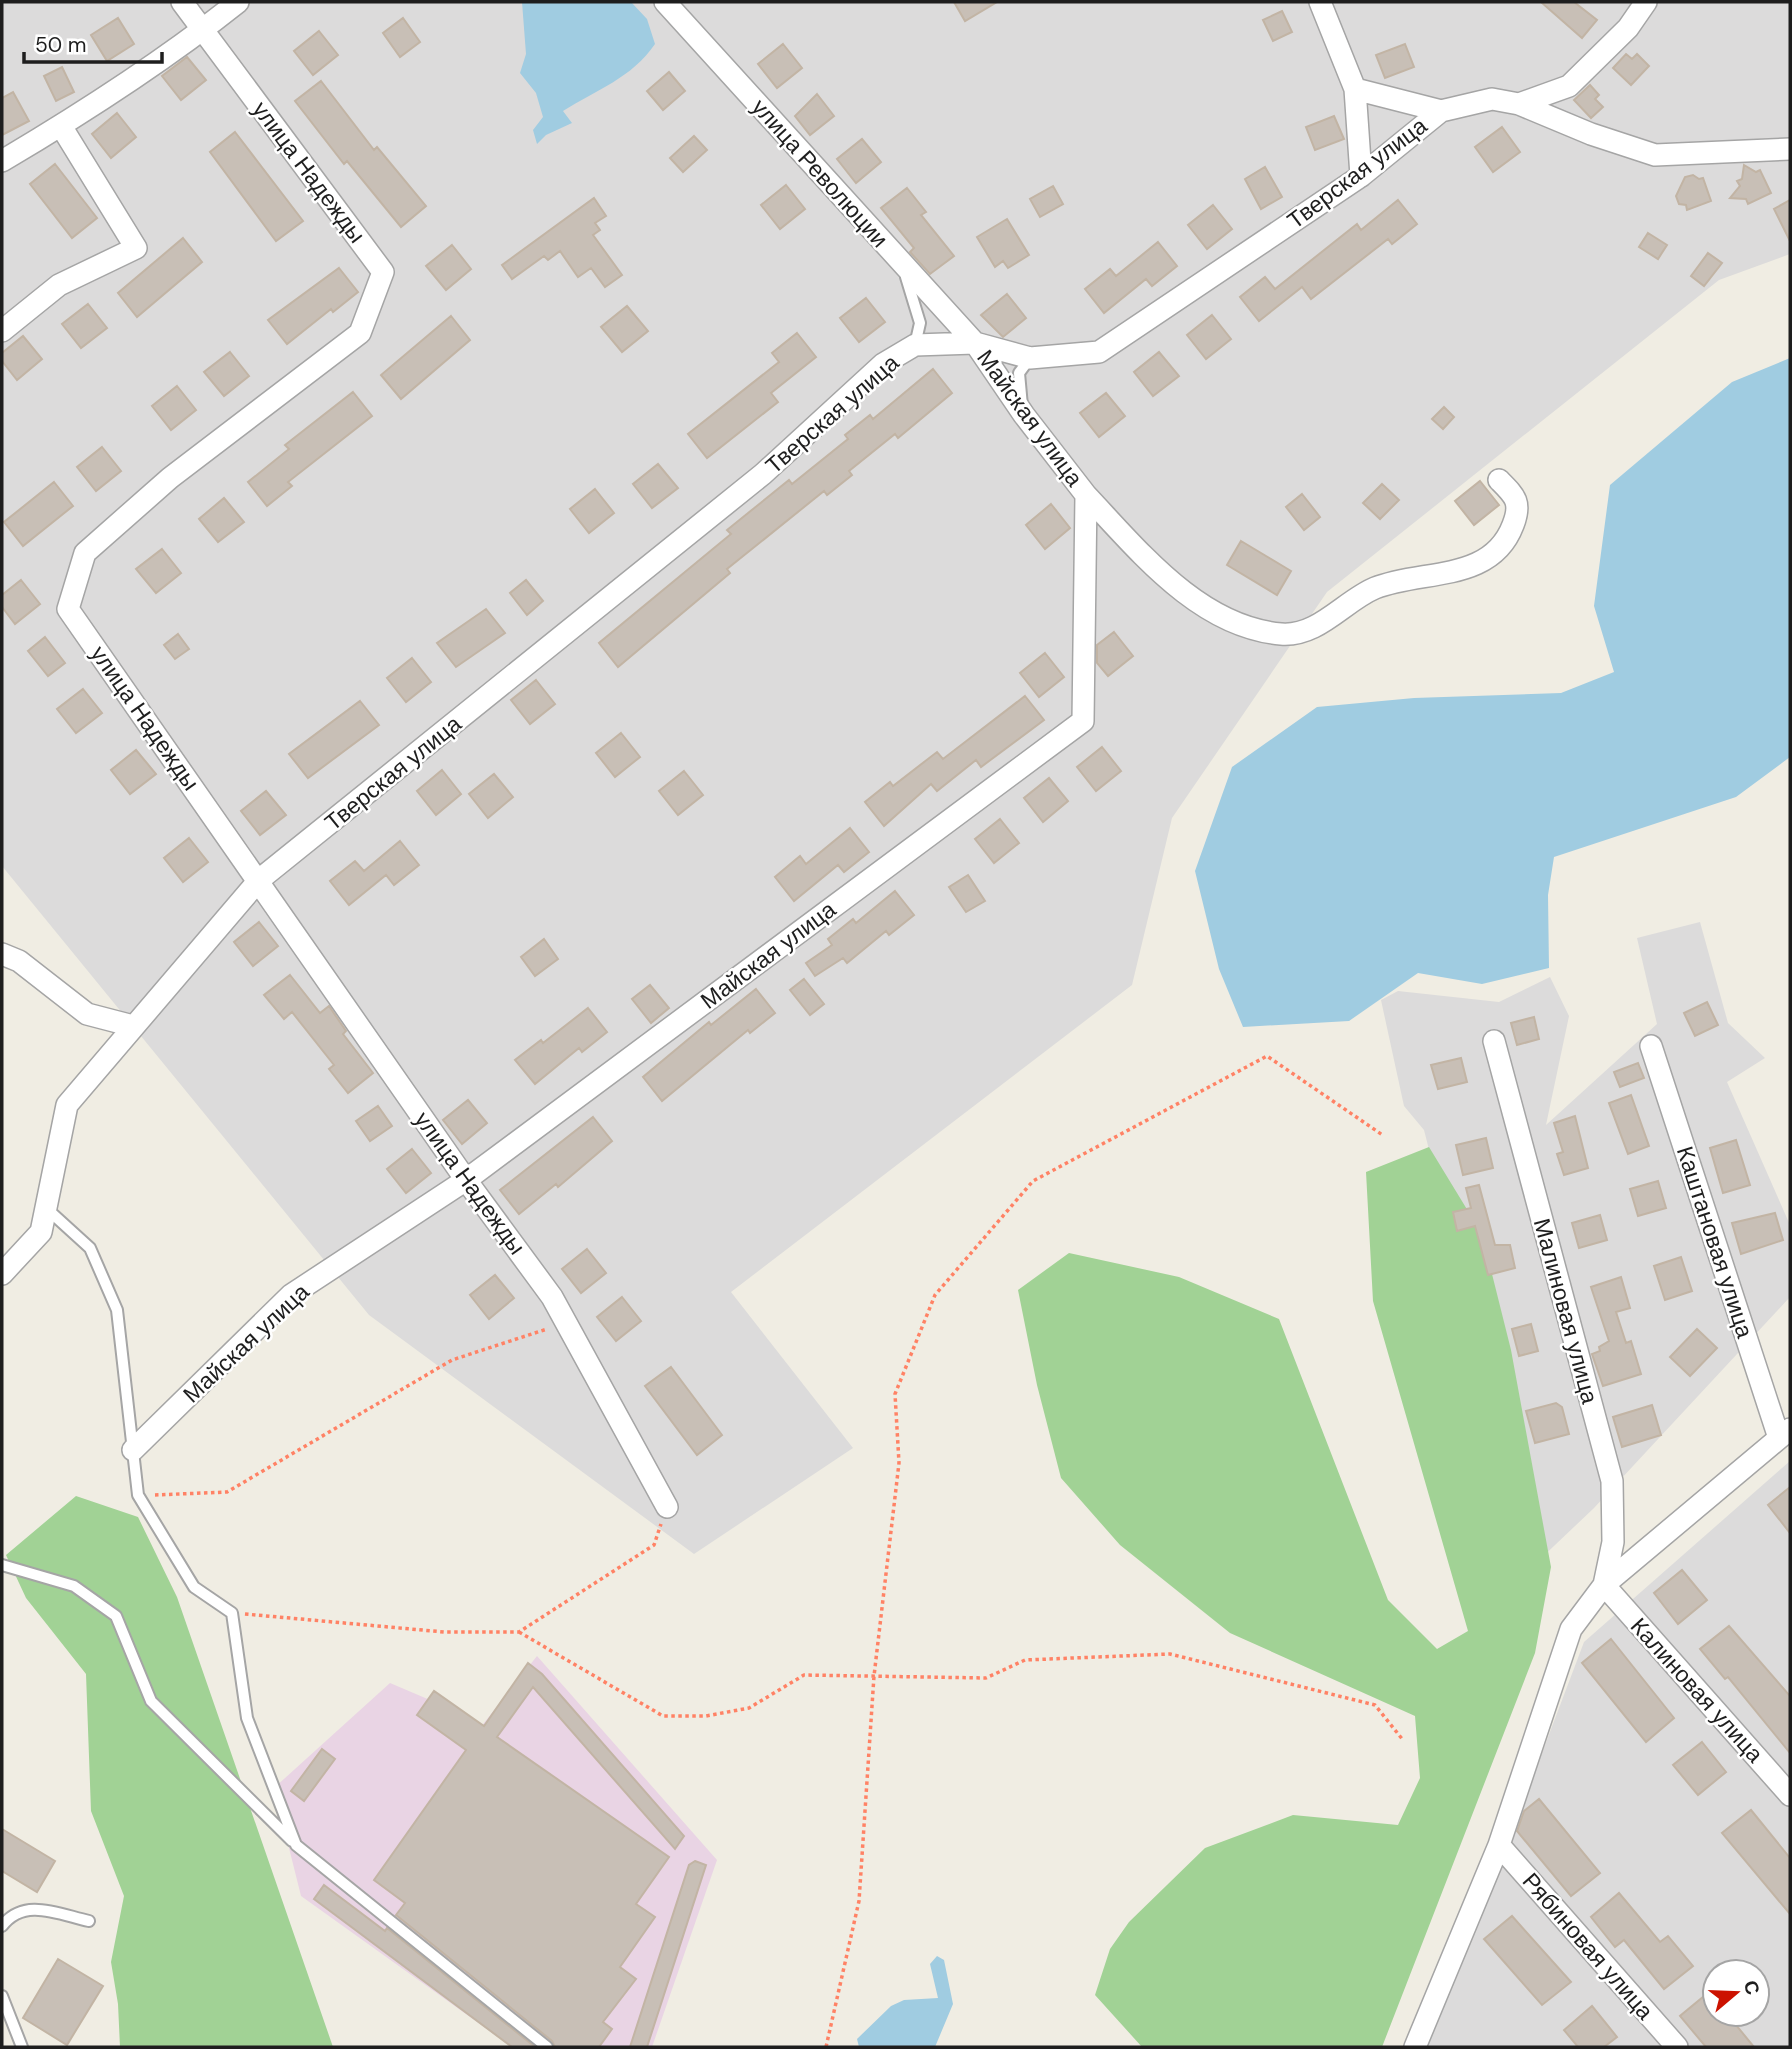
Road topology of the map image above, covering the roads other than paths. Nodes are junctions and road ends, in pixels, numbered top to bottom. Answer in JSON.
{"nodes":[{"id":1,"x":182,"y":2,"type":"edge"},
{"id":2,"x":238,"y":2,"type":"edge"},
{"id":3,"x":665,"y":2,"type":"edge"},
{"id":4,"x":1320,"y":2,"type":"edge"},
{"id":5,"x":1646,"y":2,"type":"edge"},
{"id":6,"x":204,"y":30,"type":"junction"},
{"id":7,"x":1355,"y":89,"type":"junction"},
{"id":8,"x":1519,"y":103,"type":"junction"},
{"id":9,"x":1441,"y":111,"type":"junction"},
{"id":10,"x":61,"y":126,"type":"junction"},
{"id":11,"x":1789,"y":151,"type":"edge"},
{"id":12,"x":2,"y":161,"type":"edge"},
{"id":13,"x":1361,"y":176,"type":"junction"},
{"id":14,"x":899,"y":259,"type":"junction"},
{"id":15,"x":2,"y":331,"type":"edge"},
{"id":16,"x":975,"y":343,"type":"junction"},
{"id":17,"x":915,"y":345,"type":"junction"},
{"id":18,"x":1030,"y":358,"type":"junction"},
{"id":19,"x":1024,"y":415,"type":"junction"},
{"id":20,"x":1499,"y":480,"type":"dead end"},
{"id":21,"x":1086,"y":495,"type":"junction"},
{"id":22,"x":259,"y":880,"type":"junction"},
{"id":23,"x":2,"y":954,"type":"edge"},
{"id":24,"x":133,"y":1026,"type":"junction"},
{"id":25,"x":1494,"y":1041,"type":"dead end"},
{"id":26,"x":1651,"y":1046,"type":"dead end"},
{"id":27,"x":466,"y":1180,"type":"junction"},
{"id":28,"x":46,"y":1208,"type":"junction"},
{"id":29,"x":2,"y":1274,"type":"edge"},
{"id":30,"x":1784,"y":1434,"type":"edge"},
{"id":31,"x":133,"y":1450,"type":"junction"},
{"id":32,"x":667,"y":1507,"type":"road end"},
{"id":33,"x":2,"y":1565,"type":"edge"},
{"id":34,"x":1604,"y":1585,"type":"junction"},
{"id":35,"x":1790,"y":1795,"type":"edge"},
{"id":36,"x":296,"y":1845,"type":"junction"},
{"id":37,"x":1499,"y":1845,"type":"junction"},
{"id":38,"x":89,"y":1921,"type":"dead end"},
{"id":39,"x":2,"y":1926,"type":"edge"},
{"id":40,"x":2,"y":1996,"type":"edge"},
{"id":41,"x":22,"y":2047,"type":"edge"},
{"id":42,"x":547,"y":2047,"type":"edge"},
{"id":43,"x":1415,"y":2047,"type":"edge"},
{"id":44,"x":1676,"y":2047,"type":"edge"}],
"edges":[{"from":1,"to":6,"type":"street","name":"улица Надежды"},
{"from":2,"to":6,"type":"street"},
{"from":3,"to":14,"type":"street","name":"улица Революции"},
{"from":4,"to":7,"type":"street"},
{"from":5,"to":8,"type":"street"},
{"from":6,"to":10,"type":"street"},
{"from":6,"to":22,"type":"street","name":"улица Надежды"},
{"from":7,"to":9,"type":"street"},
{"from":7,"to":13,"type":"street"},
{"from":8,"to":9,"type":"street","name":"Тверская улица"},
{"from":8,"to":11,"type":"street","name":"Тверская улица"},
{"from":9,"to":13,"type":"street","name":"Тверская улица"},
{"from":10,"to":12,"type":"street"},
{"from":10,"to":15,"type":"street"},
{"from":13,"to":18,"type":"street","name":"Тверская улица"},
{"from":14,"to":16,"type":"street","name":"улица Революции"},
{"from":14,"to":17,"type":"lane"},
{"from":16,"to":17,"type":"street","name":"Тверская улица"},
{"from":16,"to":18,"type":"street","name":"Тверская улица"},
{"from":16,"to":19,"type":"street","name":"Майская улица"},
{"from":17,"to":22,"type":"street","name":"Тверская улица"},
{"from":18,"to":19,"type":"lane"},
{"from":19,"to":21,"type":"street","name":"Майская улица"},
{"from":20,"to":21,"type":"street"},
{"from":21,"to":27,"type":"street","name":"Майская улица"},
{"from":22,"to":24,"type":"street","name":"Тверская улица"},
{"from":22,"to":27,"type":"street","name":"улица Надежды"},
{"from":23,"to":24,"type":"street"},
{"from":24,"to":28,"type":"street","name":"Тверская улица"},
{"from":25,"to":34,"type":"street","name":"Малиновая улица"},
{"from":26,"to":30,"type":"street","name":"Каштановая улица"},
{"from":27,"to":31,"type":"street","name":"Майская улица"},
{"from":27,"to":32,"type":"street","name":"улица Надежды"},
{"from":28,"to":29,"type":"street","name":"Тверская улица"},
{"from":28,"to":31,"type":"lane"},
{"from":30,"to":34,"type":"street"},
{"from":31,"to":36,"type":"lane"},
{"from":33,"to":36,"type":"lane"},
{"from":34,"to":35,"type":"street","name":"Калиновая улица"},
{"from":34,"to":37,"type":"street"},
{"from":36,"to":42,"type":"lane"},
{"from":37,"to":43,"type":"street"},
{"from":37,"to":44,"type":"street","name":"Рябиновая улица"},
{"from":38,"to":39,"type":"lane"},
{"from":40,"to":41,"type":"lane"}]}
